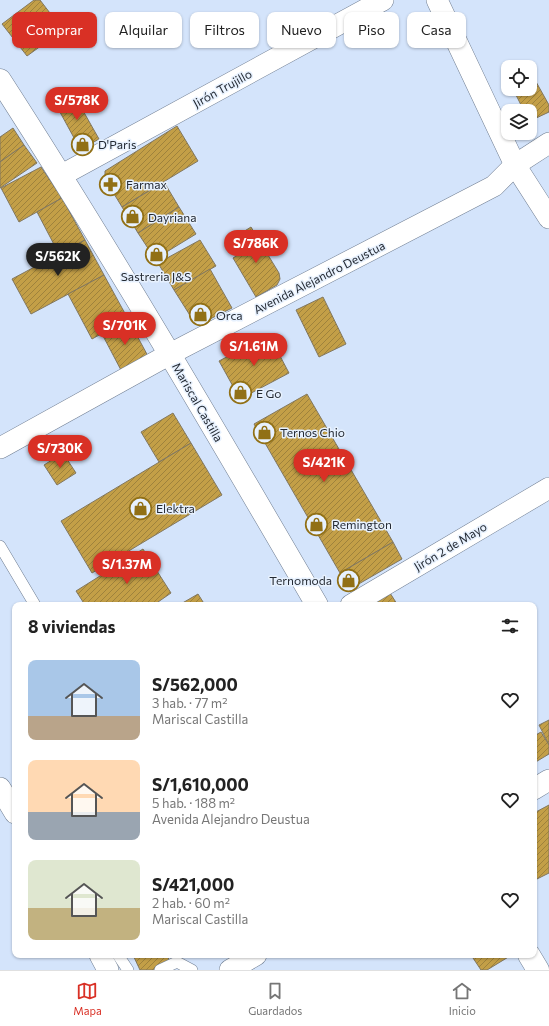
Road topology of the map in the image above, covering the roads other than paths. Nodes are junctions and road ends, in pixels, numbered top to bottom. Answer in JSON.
{"nodes":[{"id":1,"x":383,"y":0,"type":"edge"},
{"id":2,"x":437,"y":0,"type":"edge"},
{"id":3,"x":0,"y":80,"type":"edge"},
{"id":4,"x":549,"y":144,"type":"edge"},
{"id":5,"x":515,"y":165,"type":"junction"},
{"id":6,"x":62,"y":175,"type":"junction"},
{"id":7,"x":549,"y":218,"type":"edge"},
{"id":8,"x":170,"y":354,"type":"junction"},
{"id":9,"x":0,"y":448,"type":"edge"},
{"id":10,"x":549,"y":488,"type":"edge"},
{"id":11,"x":0,"y":546,"type":"edge"},
{"id":12,"x":33,"y":602,"type":"edge"},
{"id":13,"x":315,"y":602,"type":"edge"},
{"id":14,"x":356,"y":602,"type":"edge"},
{"id":15,"x":549,"y":780,"type":"edge"},
{"id":16,"x":537,"y":787,"type":"edge"},
{"id":17,"x":102,"y":958,"type":"edge"},
{"id":18,"x":120,"y":958,"type":"edge"},
{"id":19,"x":251,"y":958,"type":"edge"},
{"id":20,"x":531,"y":958,"type":"edge"},
{"id":21,"x":108,"y":970,"type":"edge"},
{"id":22,"x":128,"y":970,"type":"edge"},
{"id":23,"x":160,"y":970,"type":"edge"},
{"id":24,"x":192,"y":970,"type":"edge"},
{"id":25,"x":230,"y":970,"type":"edge"},
{"id":26,"x":538,"y":970,"type":"edge"}],
"edges":[{"from":1,"to":6,"type":"street","name":"Jirón Trujillo"},
{"from":2,"to":5,"type":"street"},
{"from":3,"to":6,"type":"highway","name":"Mariscal Castilla"},
{"from":4,"to":5,"type":"street","name":"Avenida Alejandro Deustua"},
{"from":5,"to":7,"type":"street"},
{"from":5,"to":8,"type":"street","name":"Avenida Alejandro Deustua"},
{"from":6,"to":8,"type":"highway","name":"Mariscal Castilla"},
{"from":8,"to":9,"type":"street","name":"Avenida Alejandro Deustua"},
{"from":8,"to":13,"type":"highway","name":"Mariscal Castilla"},
{"from":10,"to":14,"type":"street","name":"Jirón 2 de Mayo"},
{"from":11,"to":12,"type":"lane"},
{"from":15,"to":16,"type":"street"},
{"from":17,"to":21,"type":"street"},
{"from":18,"to":22,"type":"lane"},
{"from":19,"to":25,"type":"street"},
{"from":20,"to":26,"type":"highway"},
{"from":23,"to":24,"type":"lane"}]}
